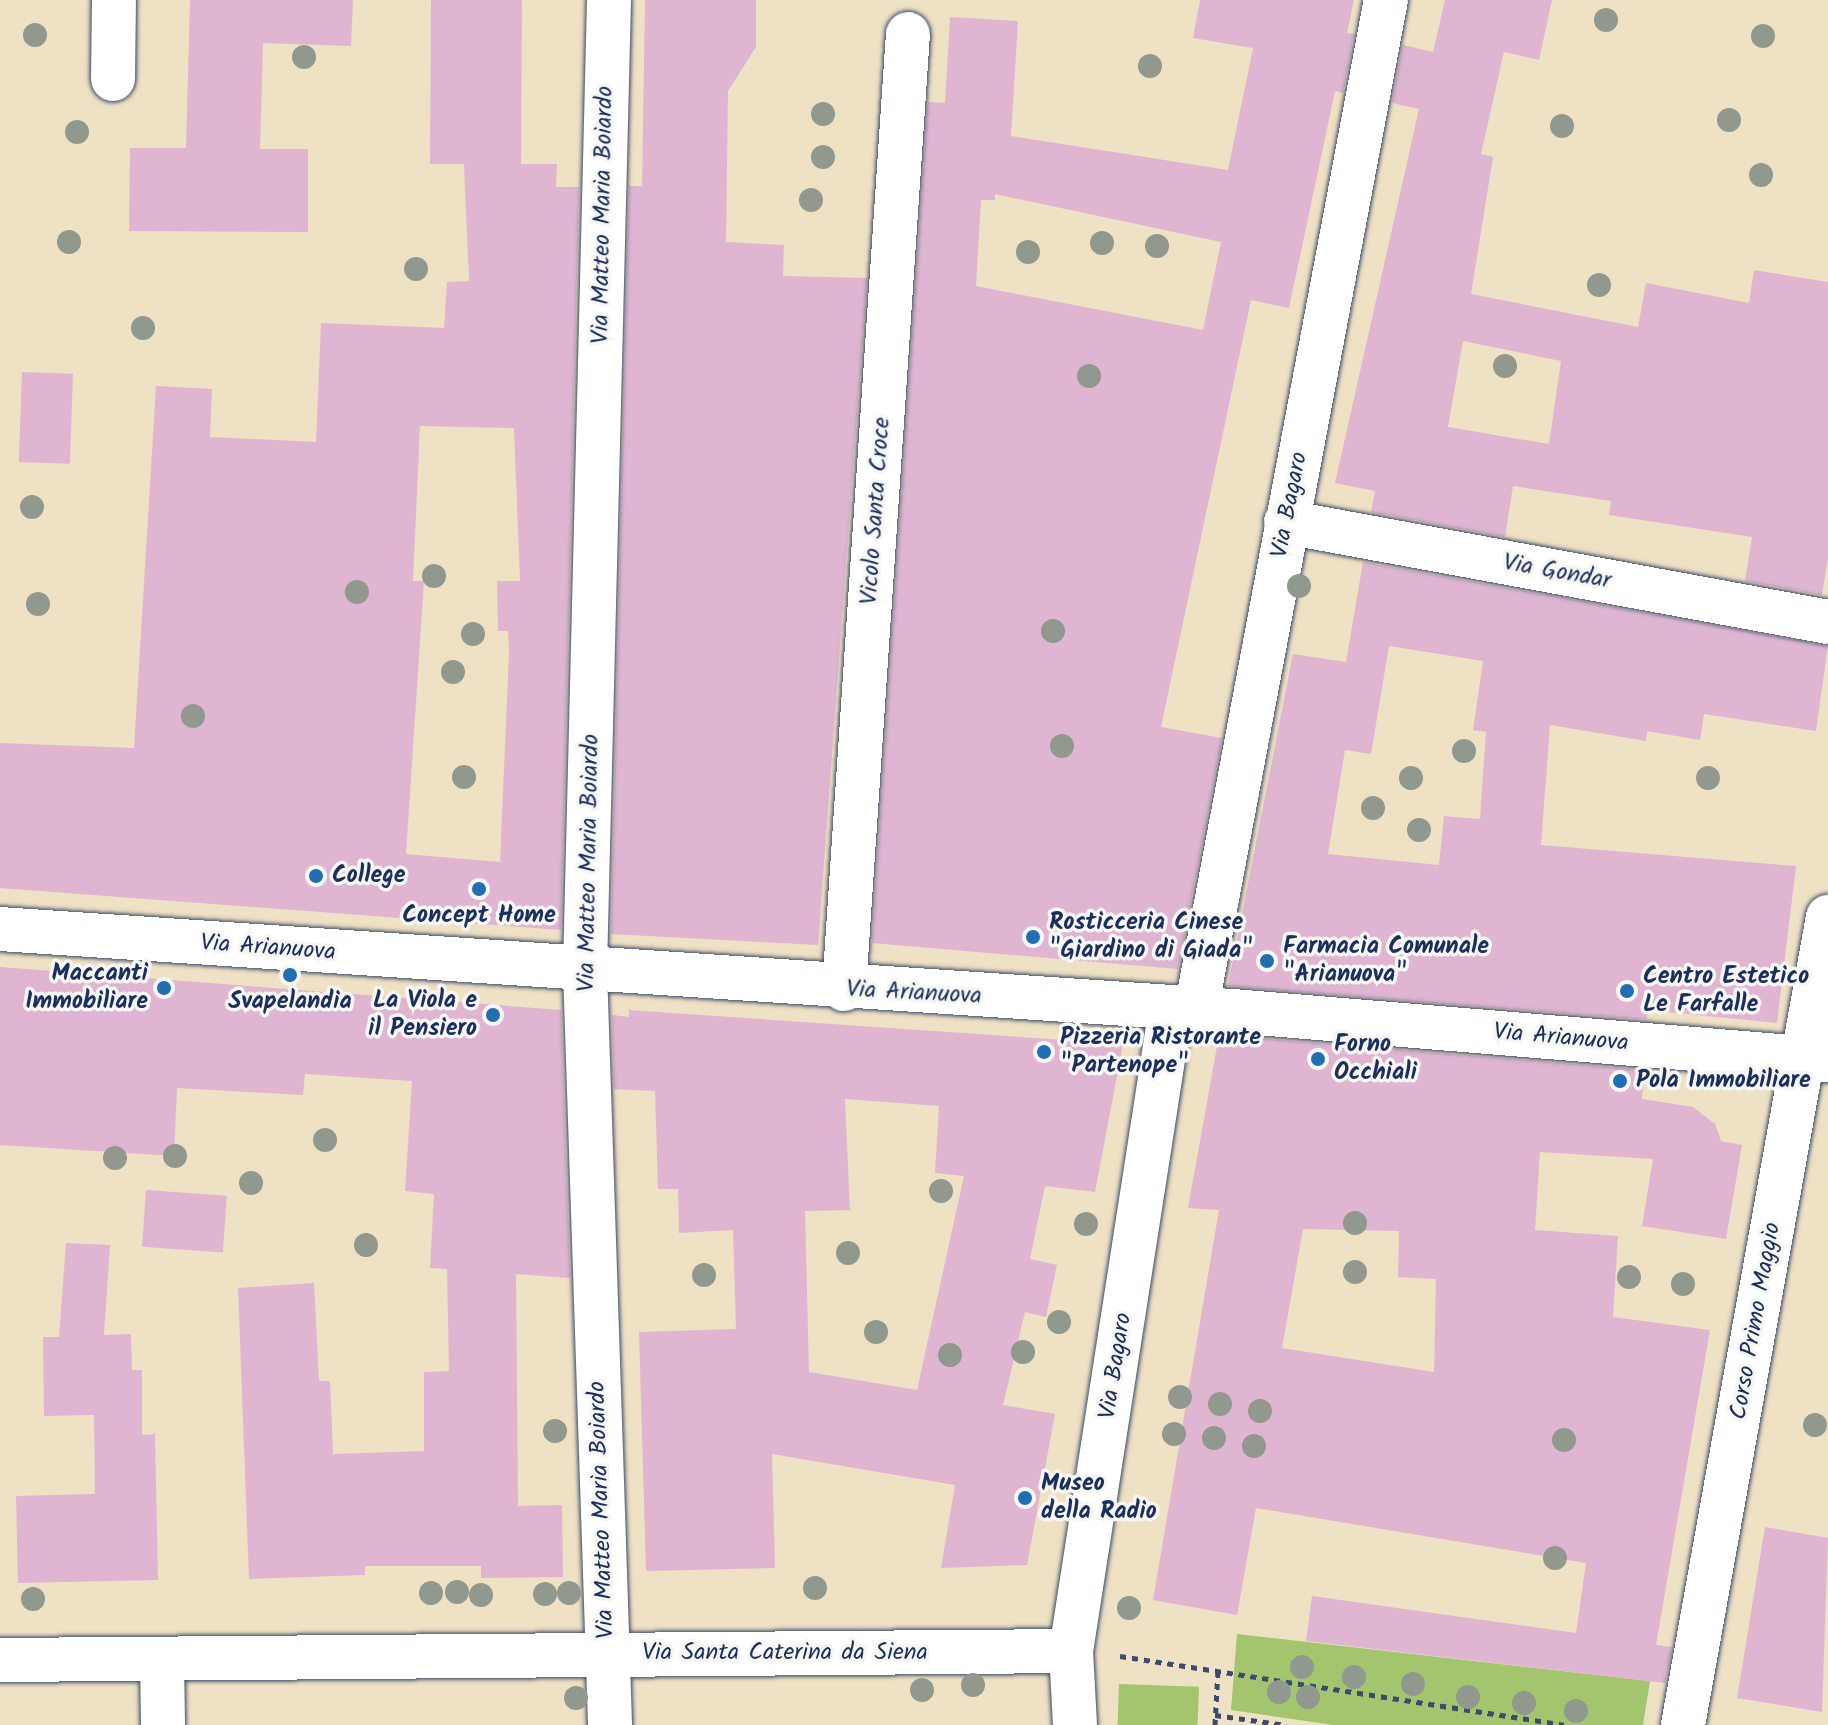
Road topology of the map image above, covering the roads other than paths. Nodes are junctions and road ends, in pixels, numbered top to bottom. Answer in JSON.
{"nodes":[{"id":1,"x":114,"y":0,"type":"edge"},
{"id":2,"x":609,"y":0,"type":"edge"},
{"id":3,"x":1386,"y":0,"type":"edge"},
{"id":4,"x":908,"y":34,"type":"dead end"},
{"id":5,"x":113,"y":79,"type":"dead end"},
{"id":6,"x":1286,"y":522,"type":"junction"},
{"id":7,"x":1828,"y":622,"type":"edge"},
{"id":8,"x":1828,"y":917,"type":"edge"},
{"id":9,"x":0,"y":929,"type":"edge"},
{"id":10,"x":585,"y":970,"type":"junction"},
{"id":11,"x":844,"y":989,"type":"junction"},
{"id":12,"x":1184,"y":1009,"type":"junction"},
{"id":13,"x":1815,"y":1059,"type":"edge"},
{"id":14,"x":1071,"y":1651,"type":"junction"},
{"id":15,"x":607,"y":1654,"type":"junction"},
{"id":16,"x":162,"y":1659,"type":"junction"},
{"id":17,"x":0,"y":1660,"type":"edge"},
{"id":18,"x":163,"y":1725,"type":"edge"},
{"id":19,"x":610,"y":1725,"type":"edge"},
{"id":20,"x":1075,"y":1725,"type":"edge"},
{"id":21,"x":1683,"y":1725,"type":"edge"}],
"edges":[{"from":1,"to":5,"type":"street"},
{"from":2,"to":10,"type":"street","name":"Via Matteo Maria Boiardo"},
{"from":3,"to":6,"type":"street","name":"Via Bagaro"},
{"from":4,"to":11,"type":"street","name":"Vicolo Santa Croce"},
{"from":6,"to":7,"type":"street","name":"Via Gondar"},
{"from":6,"to":12,"type":"street","name":"Via Bagaro"},
{"from":8,"to":13,"type":"street","name":"Corso Primo Maggio"},
{"from":9,"to":10,"type":"street","name":"Via Arianuova"},
{"from":10,"to":11,"type":"street","name":"Via Arianuova"},
{"from":10,"to":15,"type":"street","name":"Via Matteo Maria Boiardo"},
{"from":11,"to":12,"type":"street","name":"Via Arianuova"},
{"from":12,"to":13,"type":"street","name":"Via Arianuova"},
{"from":12,"to":14,"type":"street","name":"Via Bagaro"},
{"from":13,"to":21,"type":"street","name":"Corso Primo Maggio"},
{"from":14,"to":15,"type":"street","name":"Via Santa Caterina da Siena"},
{"from":14,"to":20,"type":"street","name":"Via Bagaro"},
{"from":15,"to":16,"type":"street","name":"Via Santa Caterina da Siena"},
{"from":15,"to":19,"type":"street","name":"Via Matteo Maria Boiardo"},
{"from":16,"to":17,"type":"street","name":"Via Santa Caterina da Siena"},
{"from":16,"to":18,"type":"street"}]}
